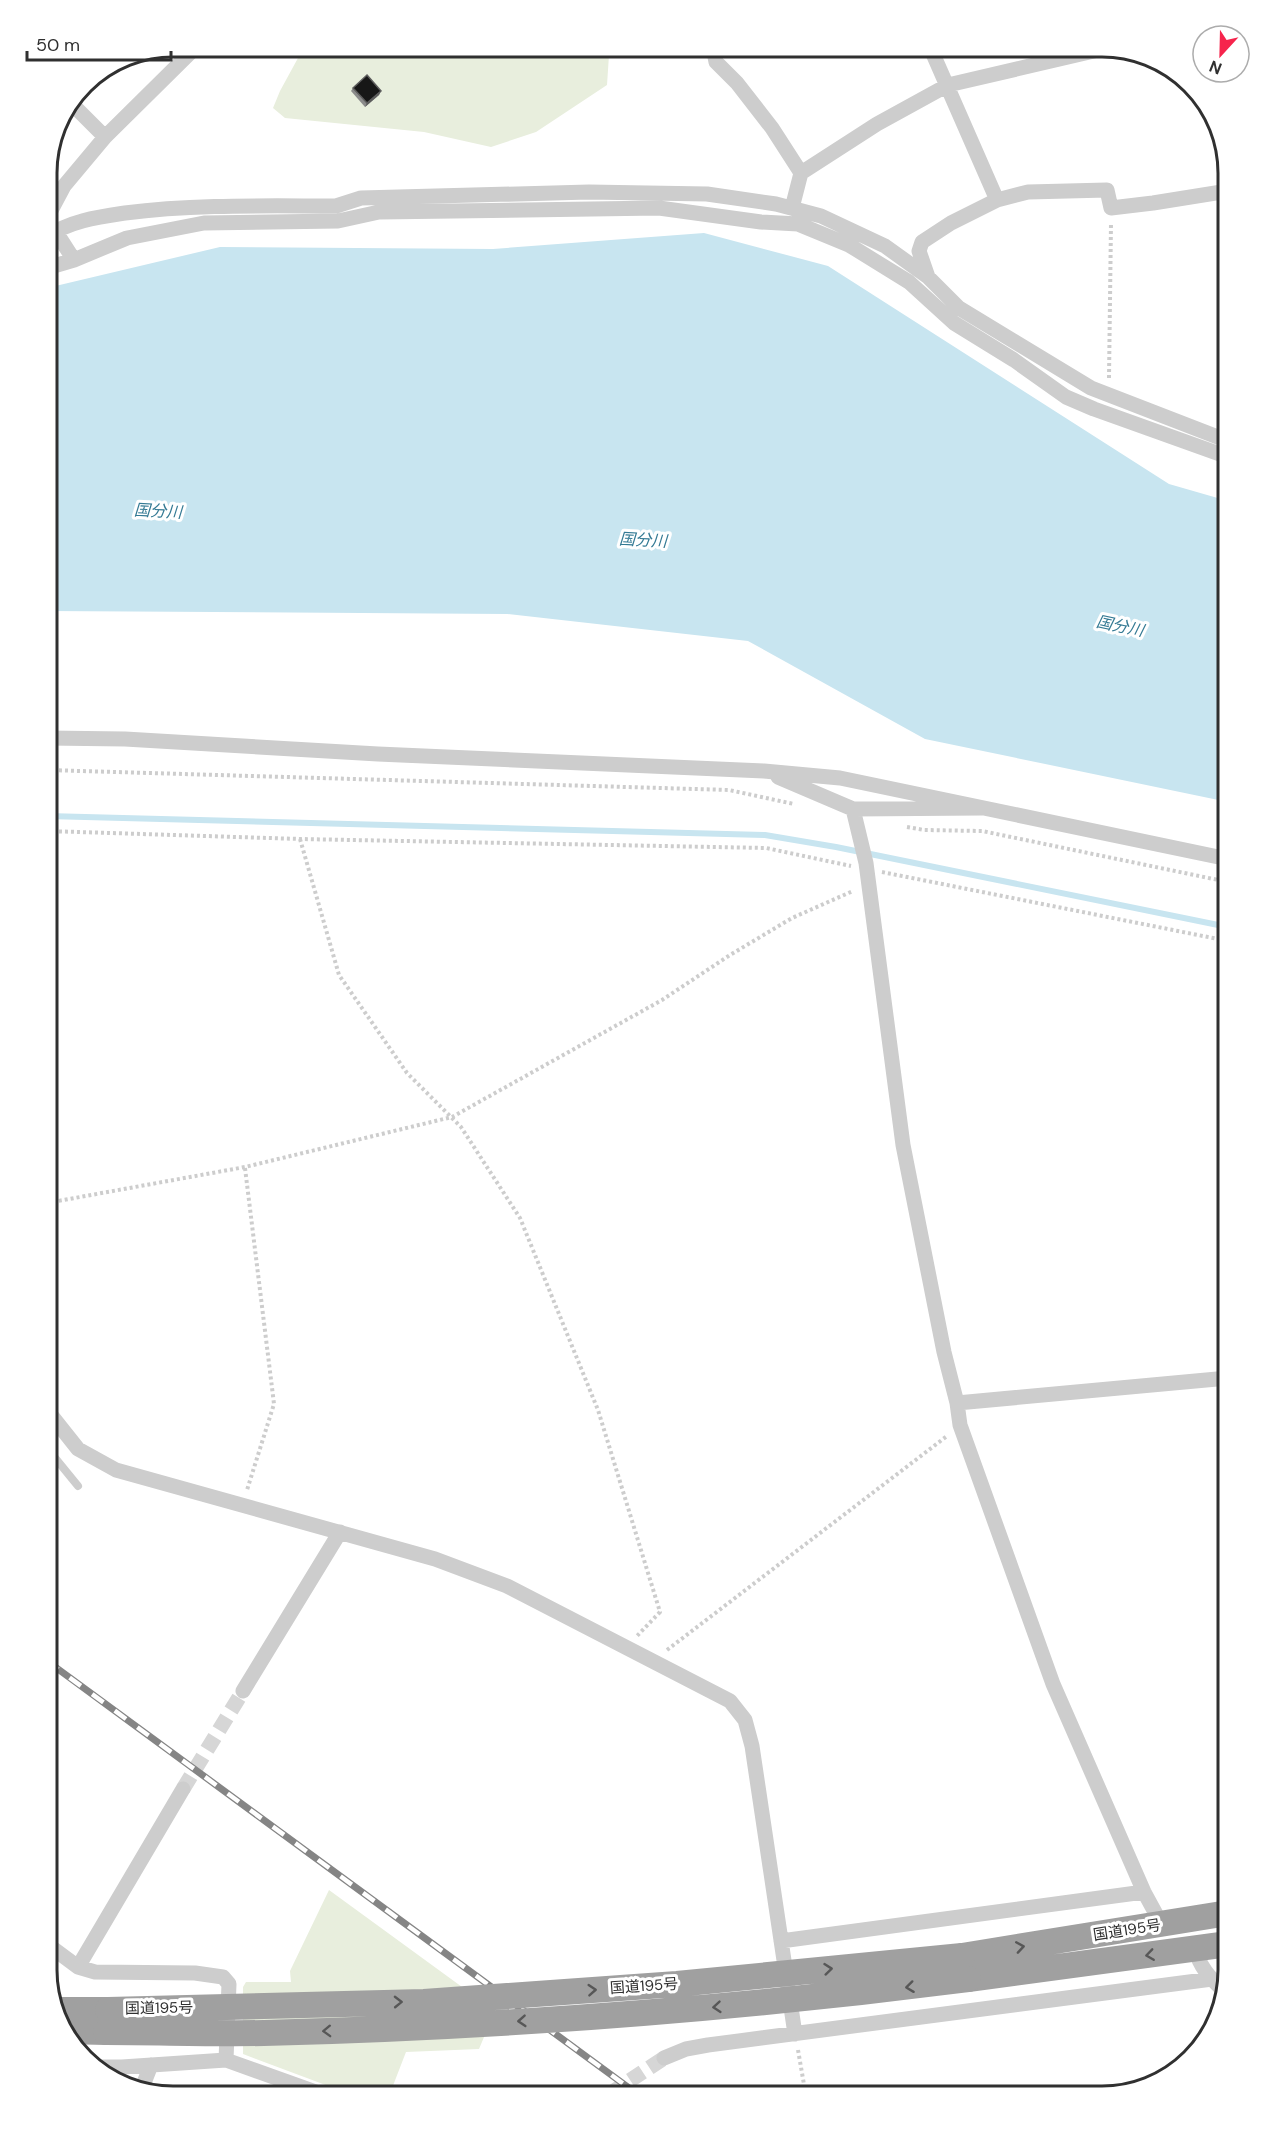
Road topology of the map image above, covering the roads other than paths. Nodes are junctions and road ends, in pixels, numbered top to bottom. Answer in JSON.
{"nodes":[{"id":1,"x":185,"y":57,"type":"edge"},
{"id":2,"x":715,"y":57,"type":"edge"},
{"id":3,"x":935,"y":57,"type":"edge"},
{"id":4,"x":1068,"y":57,"type":"edge"},
{"id":5,"x":948,"y":85,"type":"junction"},
{"id":6,"x":77,"y":109,"type":"edge"},
{"id":7,"x":105,"y":137,"type":"junction"},
{"id":8,"x":801,"y":173,"type":"junction"},
{"id":9,"x":1218,"y":193,"type":"edge"},
{"id":10,"x":57,"y":199,"type":"edge"},
{"id":11,"x":997,"y":200,"type":"junction"},
{"id":12,"x":792,"y":208,"type":"junction"},
{"id":13,"x":57,"y":231,"type":"edge"},
{"id":14,"x":57,"y":241,"type":"edge"},
{"id":15,"x":74,"y":260,"type":"junction"},
{"id":16,"x":57,"y":265,"type":"edge"},
{"id":17,"x":928,"y":278,"type":"junction"},
{"id":18,"x":1218,"y":437,"type":"edge"},
{"id":19,"x":1218,"y":453,"type":"edge"},
{"id":20,"x":57,"y":738,"type":"edge"},
{"id":21,"x":764,"y":771,"type":"junction"},
{"id":22,"x":982,"y":808,"type":"junction"},
{"id":23,"x":853,"y":809,"type":"junction"},
{"id":24,"x":1218,"y":857,"type":"edge"},
{"id":25,"x":1218,"y":1379,"type":"edge"},
{"id":26,"x":957,"y":1404,"type":"junction"},
{"id":27,"x":57,"y":1423,"type":"edge"},
{"id":28,"x":57,"y":1461,"type":"edge"},
{"id":29,"x":78,"y":1486,"type":"dead end"},
{"id":30,"x":340,"y":1532,"type":"junction"},
{"id":31,"x":243,"y":1691,"type":"tunnel mouth"},
{"id":32,"x":183,"y":1789,"type":"tunnel mouth"},
{"id":33,"x":1144,"y":1892,"type":"junction"},
{"id":34,"x":1218,"y":1915,"type":"edge"},
{"id":35,"x":1162,"y":1925,"type":"junction"},
{"id":36,"x":781,"y":1941,"type":"junction"},
{"id":37,"x":1218,"y":1946,"type":"edge"},
{"id":38,"x":1195,"y":1949,"type":"junction"},
{"id":39,"x":57,"y":1952,"type":"edge"},
{"id":40,"x":78,"y":1967,"type":"junction"},
{"id":41,"x":965,"y":1968,"type":"junction"},
{"id":42,"x":1217,"y":1984,"type":"edge"},
{"id":43,"x":65,"y":2012,"type":"edge"},
{"id":44,"x":107,"y":2021,"type":"junction"},
{"id":45,"x":74,"y":2029,"type":"edge"},
{"id":46,"x":795,"y":2034,"type":"junction"},
{"id":47,"x":664,"y":2058,"type":"tunnel mouth"},
{"id":48,"x":226,"y":2060,"type":"junction"},
{"id":49,"x":151,"y":2065,"type":"junction"},
{"id":50,"x":110,"y":2066,"type":"edge"},
{"id":51,"x":144,"y":2082,"type":"edge"},
{"id":52,"x":299,"y":2086,"type":"edge"}],
"edges":[{"from":1,"to":7,"type":"street"},
{"from":2,"to":8,"type":"street"},
{"from":3,"to":5,"type":"street"},
{"from":4,"to":5,"type":"street"},
{"from":5,"to":8,"type":"street"},
{"from":5,"to":11,"type":"street"},
{"from":6,"to":7,"type":"street"},
{"from":7,"to":10,"type":"street"},
{"from":8,"to":12,"type":"street"},
{"from":9,"to":11,"type":"street"},
{"from":11,"to":17,"type":"street"},
{"from":12,"to":13,"type":"street"},
{"from":12,"to":17,"type":"street"},
{"from":14,"to":15,"type":"street"},
{"from":15,"to":16,"type":"street"},
{"from":15,"to":19,"type":"street"},
{"from":17,"to":18,"type":"street"},
{"from":20,"to":21,"type":"street"},
{"from":21,"to":22,"type":"street"},
{"from":21,"to":23,"type":"street"},
{"from":22,"to":23,"type":"street"},
{"from":22,"to":24,"type":"street"},
{"from":23,"to":26,"type":"street"},
{"from":25,"to":26,"type":"street"},
{"from":26,"to":33,"type":"street"},
{"from":27,"to":30,"type":"street"},
{"from":28,"to":29,"type":"lane"},
{"from":30,"to":31,"type":"street"},
{"from":30,"to":36,"type":"street"},
{"from":32,"to":40,"type":"street"},
{"from":33,"to":35,"type":"street"},
{"from":33,"to":36,"type":"street"},
{"from":34,"to":35,"type":"highway","name":"国道195号"},
{"from":41,"to":35,"type":"highway","name":"国道195号","one_way":true},
{"from":36,"to":46,"type":"street"},
{"from":37,"to":38,"type":"highway","name":"国道195号"},
{"from":38,"to":41,"type":"highway","name":"国道195号","one_way":true},
{"from":38,"to":42,"type":"street"},
{"from":39,"to":40,"type":"street"},
{"from":40,"to":48,"type":"street"},
{"from":41,"to":44,"type":"highway","name":"国道195号","bridge":true},
{"from":42,"to":46,"type":"street"},
{"from":43,"to":44,"type":"highway","name":"国道195号"},
{"from":44,"to":45,"type":"highway","name":"国道195号"},
{"from":46,"to":47,"type":"street"},
{"from":48,"to":49,"type":"street"},
{"from":48,"to":52,"type":"street"},
{"from":49,"to":50,"type":"street"},
{"from":49,"to":51,"type":"street"}]}
